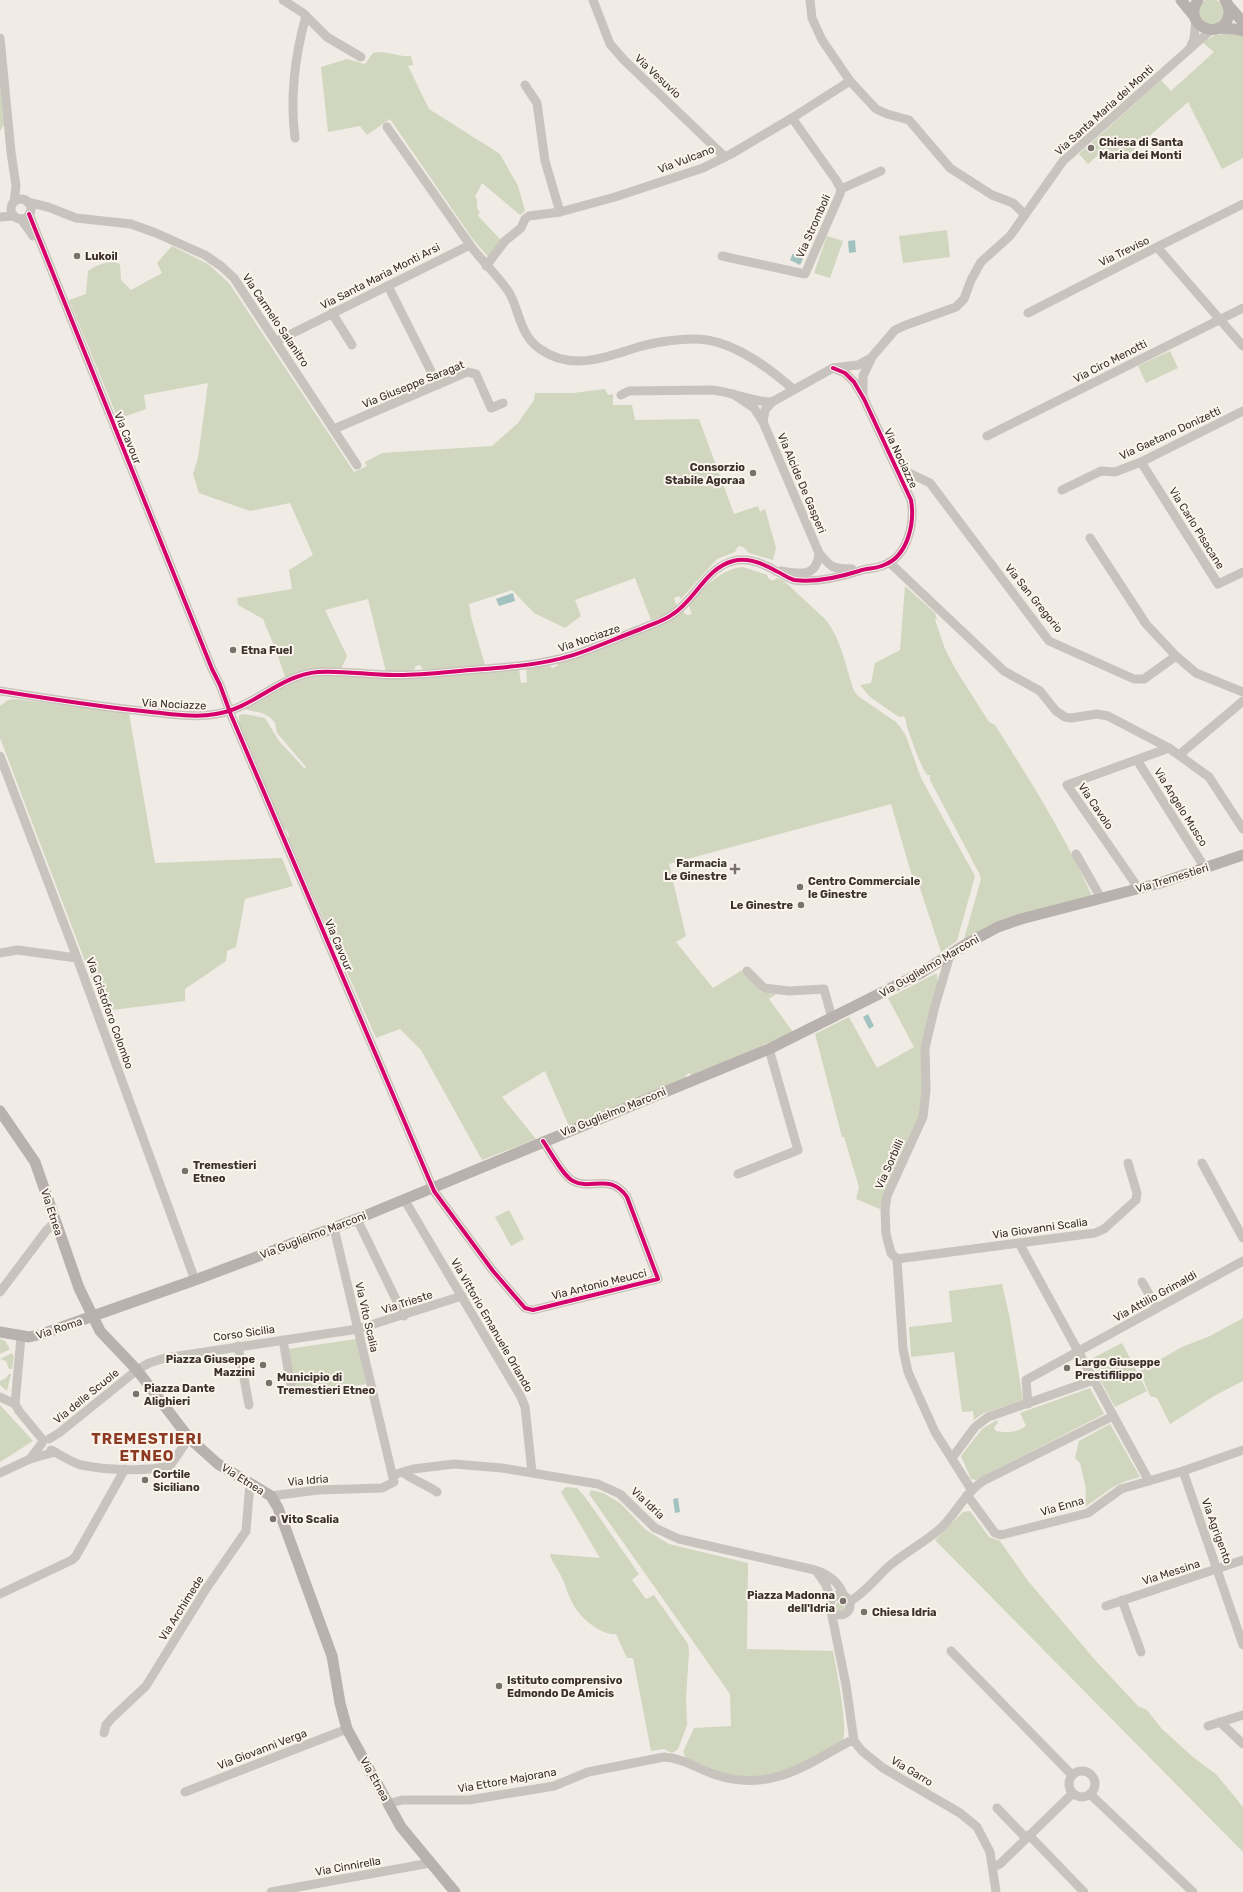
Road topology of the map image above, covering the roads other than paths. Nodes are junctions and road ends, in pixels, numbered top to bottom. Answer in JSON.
{"nodes":[{"id":1,"x":283,"y":0,"type":"edge"},
{"id":2,"x":593,"y":0,"type":"edge"},
{"id":3,"x":810,"y":0,"type":"edge"},
{"id":4,"x":1181,"y":0,"type":"edge"},
{"id":5,"x":1198,"y":0,"type":"edge"},
{"id":6,"x":1226,"y":2,"type":"edge"},
{"id":7,"x":306,"y":16,"type":"junction"},
{"id":8,"x":1195,"y":18,"type":"junction"},
{"id":9,"x":1243,"y":22,"type":"edge"},
{"id":10,"x":1214,"y":29,"type":"junction"},
{"id":11,"x":1243,"y":31,"type":"edge"},
{"id":12,"x":0,"y":38,"type":"edge"},
{"id":13,"x":1189,"y":49,"type":"junction"},
{"id":14,"x":361,"y":57,"type":"dead end"},
{"id":15,"x":850,"y":81,"type":"junction"},
{"id":16,"x":525,"y":85,"type":"dead end"},
{"id":17,"x":792,"y":118,"type":"junction"},
{"id":18,"x":387,"y":127,"type":"dead end"},
{"id":19,"x":295,"y":138,"type":"dead end"},
{"id":20,"x":725,"y":157,"type":"junction"},
{"id":21,"x":881,"y":171,"type":"dead end"},
{"id":22,"x":840,"y":189,"type":"junction"},
{"id":23,"x":19,"y":202,"type":"junction"},
{"id":24,"x":1243,"y":204,"type":"edge"},
{"id":25,"x":48,"y":207,"type":"junction"},
{"id":26,"x":0,"y":212,"type":"edge"},
{"id":27,"x":560,"y":212,"type":"junction"},
{"id":28,"x":23,"y":215,"type":"junction"},
{"id":29,"x":1025,"y":215,"type":"junction"},
{"id":30,"x":0,"y":217,"type":"edge"},
{"id":31,"x":470,"y":245,"type":"junction"},
{"id":32,"x":1157,"y":247,"type":"junction"},
{"id":33,"x":722,"y":256,"type":"dead end"},
{"id":34,"x":486,"y":266,"type":"junction"},
{"id":35,"x":388,"y":286,"type":"junction"},
{"id":36,"x":1243,"y":308,"type":"edge"},
{"id":37,"x":332,"y":313,"type":"junction"},
{"id":38,"x":1028,"y":313,"type":"dead end"},
{"id":39,"x":1219,"y":320,"type":"junction"},
{"id":40,"x":276,"y":341,"type":"junction"},
{"id":41,"x":352,"y":345,"type":"dead end"},
{"id":42,"x":1243,"y":346,"type":"edge"},
{"id":43,"x":871,"y":358,"type":"junction"},
{"id":44,"x":833,"y":368,"type":"junction"},
{"id":45,"x":438,"y":385,"type":"junction"},
{"id":46,"x":793,"y":389,"type":"junction"},
{"id":47,"x":733,"y":394,"type":"junction"},
{"id":48,"x":622,"y":395,"type":"dead end"},
{"id":49,"x":864,"y":399,"type":"junction"},
{"id":50,"x":772,"y":402,"type":"junction"},
{"id":51,"x":503,"y":403,"type":"dead end"},
{"id":52,"x":1243,"y":411,"type":"edge"},
{"id":53,"x":763,"y":422,"type":"junction"},
{"id":54,"x":334,"y":429,"type":"junction"},
{"id":55,"x":987,"y":436,"type":"dead end"},
{"id":56,"x":1141,"y":462,"type":"junction"},
{"id":57,"x":357,"y":465,"type":"dead end"},
{"id":58,"x":898,"y":470,"type":"junction"},
{"id":59,"x":1062,"y":490,"type":"dead end"},
{"id":60,"x":1090,"y":538,"type":"dead end"},
{"id":61,"x":819,"y":553,"type":"junction"},
{"id":62,"x":889,"y":562,"type":"junction"},
{"id":63,"x":776,"y":570,"type":"junction"},
{"id":64,"x":862,"y":570,"type":"junction"},
{"id":65,"x":1243,"y":572,"type":"edge"},
{"id":66,"x":1176,"y":656,"type":"junction"},
{"id":67,"x":0,"y":691,"type":"edge"},
{"id":68,"x":1243,"y":692,"type":"edge"},
{"id":69,"x":10,"y":693,"type":"junction"},
{"id":70,"x":0,"y":697,"type":"edge"},
{"id":71,"x":1243,"y":700,"type":"edge"},
{"id":72,"x":229,"y":711,"type":"junction"},
{"id":73,"x":1169,"y":748,"type":"junction"},
{"id":74,"x":1179,"y":754,"type":"junction"},
{"id":75,"x":0,"y":756,"type":"edge"},
{"id":76,"x":1137,"y":760,"type":"junction"},
{"id":77,"x":1243,"y":829,"type":"edge"},
{"id":78,"x":1076,"y":854,"type":"dead end"},
{"id":79,"x":1243,"y":855,"type":"edge"},
{"id":80,"x":1206,"y":868,"type":"junction"},
{"id":81,"x":1138,"y":889,"type":"junction"},
{"id":82,"x":1101,"y":898,"type":"junction"},
{"id":83,"x":0,"y":953,"type":"edge"},
{"id":84,"x":950,"y":955,"type":"junction"},
{"id":85,"x":77,"y":958,"type":"junction"},
{"id":86,"x":747,"y":971,"type":"dead end"},
{"id":87,"x":832,"y":1018,"type":"junction"},
{"id":88,"x":769,"y":1049,"type":"junction"},
{"id":89,"x":0,"y":1111,"type":"edge"},
{"id":90,"x":543,"y":1141,"type":"junction"},
{"id":91,"x":1128,"y":1163,"type":"dead end"},
{"id":92,"x":1202,"y":1163,"type":"dead end"},
{"id":93,"x":738,"y":1174,"type":"dead end"},
{"id":94,"x":432,"y":1186,"type":"junction"},
{"id":95,"x":404,"y":1199,"type":"junction"},
{"id":96,"x":357,"y":1219,"type":"junction"},
{"id":97,"x":56,"y":1222,"type":"junction"},
{"id":98,"x":334,"y":1228,"type":"junction"},
{"id":99,"x":1243,"y":1238,"type":"edge"},
{"id":100,"x":1019,"y":1243,"type":"junction"},
{"id":101,"x":897,"y":1259,"type":"junction"},
{"id":102,"x":1243,"y":1261,"type":"edge"},
{"id":103,"x":195,"y":1280,"type":"junction"},
{"id":104,"x":1142,"y":1282,"type":"dead end"},
{"id":105,"x":0,"y":1292,"type":"edge"},
{"id":106,"x":462,"y":1296,"type":"junction"},
{"id":107,"x":1157,"y":1308,"type":"junction"},
{"id":108,"x":93,"y":1316,"type":"junction"},
{"id":109,"x":404,"y":1316,"type":"junction"},
{"id":110,"x":358,"y":1329,"type":"junction"},
{"id":111,"x":0,"y":1332,"type":"edge"},
{"id":112,"x":21,"y":1337,"type":"junction"},
{"id":113,"x":283,"y":1340,"type":"junction"},
{"id":114,"x":238,"y":1346,"type":"junction"},
{"id":115,"x":1079,"y":1352,"type":"junction"},
{"id":116,"x":137,"y":1370,"type":"junction"},
{"id":117,"x":1094,"y":1380,"type":"junction"},
{"id":118,"x":292,"y":1392,"type":"dead end"},
{"id":119,"x":0,"y":1397,"type":"edge"},
{"id":120,"x":15,"y":1404,"type":"junction"},
{"id":121,"x":1028,"y":1404,"type":"junction"},
{"id":122,"x":249,"y":1405,"type":"dead end"},
{"id":123,"x":1113,"y":1416,"type":"junction"},
{"id":124,"x":189,"y":1438,"type":"junction"},
{"id":125,"x":45,"y":1441,"type":"junction"},
{"id":126,"x":1243,"y":1450,"type":"edge"},
{"id":127,"x":50,"y":1452,"type":"junction"},
{"id":128,"x":952,"y":1458,"type":"junction"},
{"id":129,"x":30,"y":1459,"type":"junction"},
{"id":130,"x":125,"y":1469,"type":"junction"},
{"id":131,"x":1183,"y":1471,"type":"junction"},
{"id":132,"x":404,"y":1472,"type":"junction"},
{"id":133,"x":532,"y":1472,"type":"junction"},
{"id":134,"x":0,"y":1473,"type":"edge"},
{"id":135,"x":393,"y":1479,"type":"junction"},
{"id":136,"x":1149,"y":1481,"type":"junction"},
{"id":137,"x":250,"y":1483,"type":"junction"},
{"id":138,"x":437,"y":1492,"type":"dead end"},
{"id":139,"x":969,"y":1492,"type":"junction"},
{"id":140,"x":271,"y":1496,"type":"junction"},
{"id":141,"x":1243,"y":1560,"type":"edge"},
{"id":142,"x":1218,"y":1569,"type":"junction"},
{"id":143,"x":815,"y":1570,"type":"junction"},
{"id":144,"x":0,"y":1594,"type":"edge"},
{"id":145,"x":831,"y":1599,"type":"junction"},
{"id":146,"x":847,"y":1599,"type":"junction"},
{"id":147,"x":1122,"y":1600,"type":"junction"},
{"id":148,"x":1106,"y":1606,"type":"dead end"},
{"id":149,"x":831,"y":1610,"type":"junction"},
{"id":150,"x":842,"y":1615,"type":"junction"},
{"id":151,"x":1243,"y":1644,"type":"edge"},
{"id":152,"x":951,"y":1651,"type":"dead end"},
{"id":153,"x":1141,"y":1652,"type":"dead end"},
{"id":154,"x":840,"y":1654,"type":"junction"},
{"id":155,"x":1243,"y":1715,"type":"edge"},
{"id":156,"x":1220,"y":1722,"type":"junction"},
{"id":157,"x":1208,"y":1726,"type":"dead end"},
{"id":158,"x":347,"y":1728,"type":"junction"},
{"id":159,"x":104,"y":1733,"type":"dead end"},
{"id":160,"x":854,"y":1741,"type":"junction"},
{"id":161,"x":1243,"y":1744,"type":"edge"},
{"id":162,"x":1072,"y":1775,"type":"junction"},
{"id":163,"x":185,"y":1792,"type":"dead end"},
{"id":164,"x":1072,"y":1794,"type":"junction"},
{"id":165,"x":1090,"y":1794,"type":"junction"},
{"id":166,"x":388,"y":1804,"type":"junction"},
{"id":167,"x":997,"y":1808,"type":"dead end"},
{"id":168,"x":1027,"y":1837,"type":"junction"},
{"id":169,"x":430,"y":1863,"type":"junction"},
{"id":170,"x":993,"y":1867,"type":"junction"},
{"id":171,"x":271,"y":1892,"type":"edge"},
{"id":172,"x":455,"y":1892,"type":"edge"},
{"id":173,"x":996,"y":1892,"type":"edge"},
{"id":174,"x":1084,"y":1892,"type":"edge"},
{"id":175,"x":1193,"y":1892,"type":"edge"}],
"edges":[{"from":1,"to":7,"type":"street"},
{"from":2,"to":20,"type":"street","name":"Via Vesuvio"},
{"from":3,"to":15,"type":"street"},
{"from":4,"to":8,"type":"main road"},
{"from":5,"to":8,"type":"main road"},
{"from":6,"to":9,"type":"main road"},
{"from":6,"to":10,"type":"main road"},
{"from":7,"to":14,"type":"street"},
{"from":7,"to":19,"type":"street"},
{"from":8,"to":10,"type":"main road"},
{"from":8,"to":13,"type":"street"},
{"from":10,"to":11,"type":"main road"},
{"from":10,"to":13,"type":"street","name":"Via Santa Maria dei Monti"},
{"from":12,"to":23,"type":"street"},
{"from":13,"to":29,"type":"street","name":"Via Santa Maria dei Monti"},
{"from":15,"to":17,"type":"street","name":"Via Vulcano"},
{"from":15,"to":29,"type":"street"},
{"from":16,"to":27,"type":"street"},
{"from":17,"to":20,"type":"street","name":"Via Vulcano"},
{"from":17,"to":22,"type":"street","name":"Via Stromboli"},
{"from":18,"to":31,"type":"street"},
{"from":20,"to":27,"type":"street","name":"Via Vulcano"},
{"from":21,"to":22,"type":"street"},
{"from":22,"to":33,"type":"street","name":"Via Stromboli"},
{"from":23,"to":25,"type":"street","name":"Via Carmelo Salanitro"},
{"from":23,"to":26,"type":"street"},
{"from":23,"to":28,"type":"street"},
{"from":23,"to":28,"type":"street"},
{"from":24,"to":32,"type":"street"},
{"from":25,"to":28,"type":"street"},
{"from":25,"to":40,"type":"street","name":"Via Carmelo Salanitro"},
{"from":27,"to":34,"type":"street","name":"Via Vulcano"},
{"from":28,"to":30,"type":"street"},
{"from":28,"to":72,"type":"street","name":"Via Cavour"},
{"from":29,"to":43,"type":"street","name":"Via Santa Maria dei Monti"},
{"from":31,"to":34,"type":"street"},
{"from":31,"to":35,"type":"street","name":"Via Santa Maria Monti Arsi"},
{"from":32,"to":38,"type":"street","name":"Via Treviso"},
{"from":32,"to":39,"type":"street","name":"Via Treviso"},
{"from":34,"to":46,"type":"street"},
{"from":35,"to":37,"type":"street","name":"Via Santa Maria Monti Arsi"},
{"from":35,"to":45,"type":"street"},
{"from":36,"to":39,"type":"street","name":"Via Ciro Menotti"},
{"from":37,"to":40,"type":"street","name":"Via Santa Maria Monti Arsi"},
{"from":37,"to":41,"type":"street"},
{"from":39,"to":42,"type":"street","name":"Via Treviso"},
{"from":39,"to":55,"type":"street","name":"Via Ciro Menotti"},
{"from":40,"to":54,"type":"street","name":"Via Carmelo Salanitro"},
{"from":43,"to":44,"type":"street","name":"Via Santa Maria dei Monti"},
{"from":43,"to":49,"type":"street"},
{"from":44,"to":46,"type":"street","name":"Via Santa Maria dei Monti"},
{"from":44,"to":49,"type":"street","name":"Via Nociazze"},
{"from":45,"to":51,"type":"street","name":"Via Giuseppe Saragat"},
{"from":45,"to":54,"type":"street","name":"Via Giuseppe Saragat"},
{"from":46,"to":50,"type":"street"},
{"from":47,"to":48,"type":"street"},
{"from":47,"to":50,"type":"street"},
{"from":47,"to":53,"type":"street","name":"Via Alcide De Gasperi"},
{"from":49,"to":58,"type":"street","name":"Via Nociazze"},
{"from":50,"to":53,"type":"street"},
{"from":52,"to":56,"type":"street","name":"Via Gaetano Donizetti"},
{"from":53,"to":61,"type":"street","name":"Via Alcide De Gasperi"},
{"from":54,"to":57,"type":"street","name":"Via Carmelo Salanitro"},
{"from":56,"to":59,"type":"street","name":"Via Gaetano Donizetti"},
{"from":56,"to":65,"type":"street","name":"Via Carlo Pisacane"},
{"from":58,"to":62,"type":"street","name":"Via Nociazze"},
{"from":58,"to":66,"type":"street","name":"Via San Gregorio"},
{"from":60,"to":66,"type":"street"},
{"from":61,"to":63,"type":"street"},
{"from":61,"to":64,"type":"street"},
{"from":62,"to":64,"type":"street","name":"Via Nociazze"},
{"from":62,"to":73,"type":"street"},
{"from":63,"to":64,"type":"street","name":"Via Nociazze"},
{"from":63,"to":72,"type":"street","name":"Via Nociazze"},
{"from":66,"to":68,"type":"street"},
{"from":67,"to":69,"type":"street","name":"Via Nociazze"},
{"from":69,"to":70,"type":"street"},
{"from":69,"to":72,"type":"street","name":"Via Nociazze"},
{"from":71,"to":74,"type":"street"},
{"from":72,"to":94,"type":"street","name":"Via Cavour"},
{"from":73,"to":74,"type":"street"},
{"from":73,"to":76,"type":"street","name":"Via Cavolo"},
{"from":74,"to":77,"type":"street"},
{"from":75,"to":85,"type":"street","name":"Via Cristoforo Colombo"},
{"from":76,"to":80,"type":"street","name":"Via Angelo Musco"},
{"from":76,"to":81,"type":"street","name":"Via Cavolo"},
{"from":78,"to":82,"type":"street"},
{"from":79,"to":80,"type":"main road","name":"Via Tremestieri"},
{"from":80,"to":81,"type":"main road","name":"Via Tremestieri"},
{"from":81,"to":82,"type":"main road","name":"Via Tremestieri"},
{"from":82,"to":84,"type":"main road","name":"Via Guglielmo Marconi"},
{"from":83,"to":85,"type":"street"},
{"from":84,"to":87,"type":"main road","name":"Via Guglielmo Marconi"},
{"from":84,"to":101,"type":"street","name":"Via Sorbilli"},
{"from":85,"to":103,"type":"street","name":"Via Cristoforo Colombo"},
{"from":86,"to":87,"type":"street"},
{"from":87,"to":88,"type":"main road","name":"Via Guglielmo Marconi"},
{"from":88,"to":90,"type":"main road","name":"Via Guglielmo Marconi"},
{"from":88,"to":93,"type":"street"},
{"from":89,"to":97,"type":"main road","name":"Via Etnea"},
{"from":90,"to":94,"type":"main road","name":"Via Guglielmo Marconi"},
{"from":90,"to":94,"type":"street","name":"Via Antonio Meucci"},
{"from":91,"to":100,"type":"street","name":"Via Giovanni Scalia"},
{"from":92,"to":99,"type":"street"},
{"from":94,"to":95,"type":"main road","name":"Via Guglielmo Marconi"},
{"from":95,"to":96,"type":"main road","name":"Via Guglielmo Marconi"},
{"from":95,"to":106,"type":"street","name":"Via Vittorio Emanuele Orlando"},
{"from":96,"to":98,"type":"main road","name":"Via Guglielmo Marconi"},
{"from":96,"to":109,"type":"street"},
{"from":97,"to":105,"type":"street"},
{"from":97,"to":108,"type":"main road","name":"Via Etnea"},
{"from":98,"to":103,"type":"main road","name":"Via Guglielmo Marconi"},
{"from":98,"to":110,"type":"street","name":"Via Vito Scalia"},
{"from":100,"to":101,"type":"street","name":"Via Giovanni Scalia"},
{"from":100,"to":115,"type":"street"},
{"from":101,"to":128,"type":"street","name":"Via Sorbilli"},
{"from":102,"to":107,"type":"street","name":"Via Attilio Grimaldi"},
{"from":103,"to":108,"type":"main road","name":"Via Guglielmo Marconi"},
{"from":104,"to":107,"type":"street"},
{"from":106,"to":109,"type":"street","name":"Via Trieste"},
{"from":106,"to":133,"type":"street","name":"Via Vittorio Emanuele Orlando"},
{"from":107,"to":115,"type":"street","name":"Via Attilio Grimaldi"},
{"from":108,"to":112,"type":"main road","name":"Via Roma"},
{"from":108,"to":116,"type":"main road","name":"Via Etnea"},
{"from":109,"to":110,"type":"street","name":"Via Trieste"},
{"from":110,"to":113,"type":"street","name":"Corso Sicilia"},
{"from":110,"to":135,"type":"street","name":"Via Vito Scalia"},
{"from":111,"to":112,"type":"main road","name":"Via Roma"},
{"from":112,"to":120,"type":"street"},
{"from":113,"to":114,"type":"street","name":"Corso Sicilia"},
{"from":113,"to":118,"type":"street"},
{"from":114,"to":116,"type":"street","name":"Corso Sicilia"},
{"from":114,"to":122,"type":"street"},
{"from":115,"to":117,"type":"street"},
{"from":115,"to":121,"type":"street","name":"Via Attilio Grimaldi"},
{"from":116,"to":124,"type":"main road","name":"Via Etnea"},
{"from":116,"to":125,"type":"street","name":"Via delle Scuole"},
{"from":117,"to":121,"type":"street"},
{"from":117,"to":123,"type":"street"},
{"from":119,"to":120,"type":"street"},
{"from":120,"to":125,"type":"street"},
{"from":121,"to":128,"type":"street"},
{"from":123,"to":136,"type":"street"},
{"from":123,"to":139,"type":"street"},
{"from":124,"to":130,"type":"street"},
{"from":124,"to":137,"type":"main road","name":"Via Etnea"},
{"from":125,"to":127,"type":"street"},
{"from":125,"to":129,"type":"street","name":"Via delle Scuole"},
{"from":126,"to":131,"type":"street","name":"Via Enna"},
{"from":127,"to":129,"type":"street"},
{"from":127,"to":130,"type":"street"},
{"from":128,"to":139,"type":"street","name":"Via Sorbilli"},
{"from":129,"to":134,"type":"street"},
{"from":130,"to":144,"type":"street"},
{"from":131,"to":136,"type":"street","name":"Via Enna"},
{"from":131,"to":142,"type":"street","name":"Via Agrigento"},
{"from":132,"to":133,"type":"street","name":"Via Idria"},
{"from":132,"to":135,"type":"street","name":"Via Idria"},
{"from":132,"to":138,"type":"street"},
{"from":133,"to":143,"type":"street","name":"Via Idria"},
{"from":135,"to":140,"type":"street","name":"Via Idria"},
{"from":136,"to":139,"type":"street","name":"Via Enna"},
{"from":137,"to":140,"type":"main road","name":"Via Etnea"},
{"from":137,"to":159,"type":"street","name":"Via Archimede"},
{"from":139,"to":146,"type":"street"},
{"from":140,"to":158,"type":"main road","name":"Via Etnea"},
{"from":141,"to":142,"type":"street","name":"Via Messina"},
{"from":142,"to":147,"type":"street","name":"Via Messina"},
{"from":142,"to":151,"type":"street","name":"Via Agrigento"},
{"from":143,"to":145,"type":"street"},
{"from":143,"to":146,"type":"street","name":"Via Idria"},
{"from":145,"to":146,"type":"street"},
{"from":145,"to":149,"type":"street"},
{"from":146,"to":150,"type":"street"},
{"from":147,"to":148,"type":"street","name":"Via Messina"},
{"from":147,"to":153,"type":"street"},
{"from":149,"to":150,"type":"street"},
{"from":149,"to":154,"type":"street"},
{"from":150,"to":154,"type":"street"},
{"from":152,"to":162,"type":"street"},
{"from":154,"to":160,"type":"street"},
{"from":155,"to":156,"type":"street"},
{"from":156,"to":157,"type":"street"},
{"from":156,"to":161,"type":"street"},
{"from":158,"to":163,"type":"street","name":"Via Giovanni Verga"},
{"from":158,"to":166,"type":"main road","name":"Via Etnea"},
{"from":160,"to":166,"type":"street","name":"Via Ettore Majorana"},
{"from":160,"to":170,"type":"street","name":"Via Garro"},
{"from":162,"to":164,"type":"street"},
{"from":162,"to":165,"type":"street"},
{"from":164,"to":165,"type":"street"},
{"from":164,"to":168,"type":"street"},
{"from":165,"to":175,"type":"street"},
{"from":166,"to":169,"type":"main road","name":"Via Etnea"},
{"from":167,"to":168,"type":"street"},
{"from":168,"to":170,"type":"street"},
{"from":168,"to":174,"type":"street"},
{"from":169,"to":171,"type":"street","name":"Via Cinnirella"},
{"from":169,"to":172,"type":"main road","name":"Via Etnea"},
{"from":170,"to":173,"type":"street","name":"Via Garro"}]}
